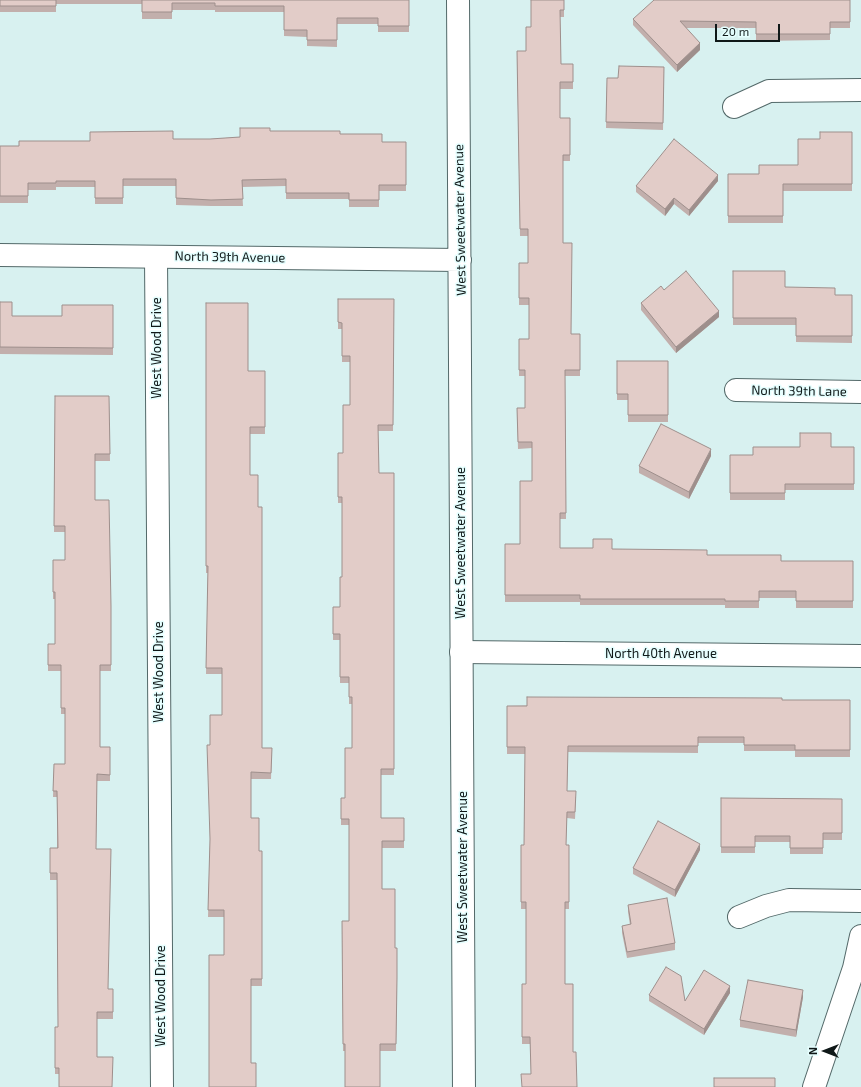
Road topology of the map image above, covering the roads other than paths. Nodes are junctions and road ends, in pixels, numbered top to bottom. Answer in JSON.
{"nodes":[{"id":1,"x":458,"y":0,"type":"edge"},
{"id":2,"x":861,"y":90,"type":"edge"},
{"id":3,"x":734,"y":107,"type":"dead end"},
{"id":4,"x":0,"y":255,"type":"edge"},
{"id":5,"x":156,"y":257,"type":"junction"},
{"id":6,"x":460,"y":260,"type":"junction"},
{"id":7,"x":736,"y":390,"type":"dead end"},
{"id":8,"x":861,"y":392,"type":"edge"},
{"id":9,"x":461,"y":652,"type":"junction"},
{"id":10,"x":861,"y":656,"type":"edge"},
{"id":11,"x":861,"y":901,"type":"edge"},
{"id":12,"x":739,"y":917,"type":"dead end"},
{"id":13,"x":861,"y":936,"type":"edge"},
{"id":14,"x":162,"y":1087,"type":"edge"},
{"id":15,"x":464,"y":1087,"type":"edge"},
{"id":16,"x":814,"y":1087,"type":"edge"}],
"edges":[{"from":1,"to":6,"type":"street","name":"West Sweetwater Avenue"},
{"from":2,"to":3,"type":"street"},
{"from":4,"to":5,"type":"street","name":"North 39th Avenue"},
{"from":5,"to":6,"type":"street","name":"North 39th Avenue"},
{"from":5,"to":14,"type":"street","name":"West Wood Drive"},
{"from":6,"to":9,"type":"street","name":"West Sweetwater Avenue"},
{"from":7,"to":8,"type":"street","name":"North 39th Lane"},
{"from":9,"to":10,"type":"street","name":"North 40th Avenue"},
{"from":9,"to":15,"type":"street","name":"West Sweetwater Avenue"},
{"from":11,"to":12,"type":"street"},
{"from":13,"to":16,"type":"street"}]}
